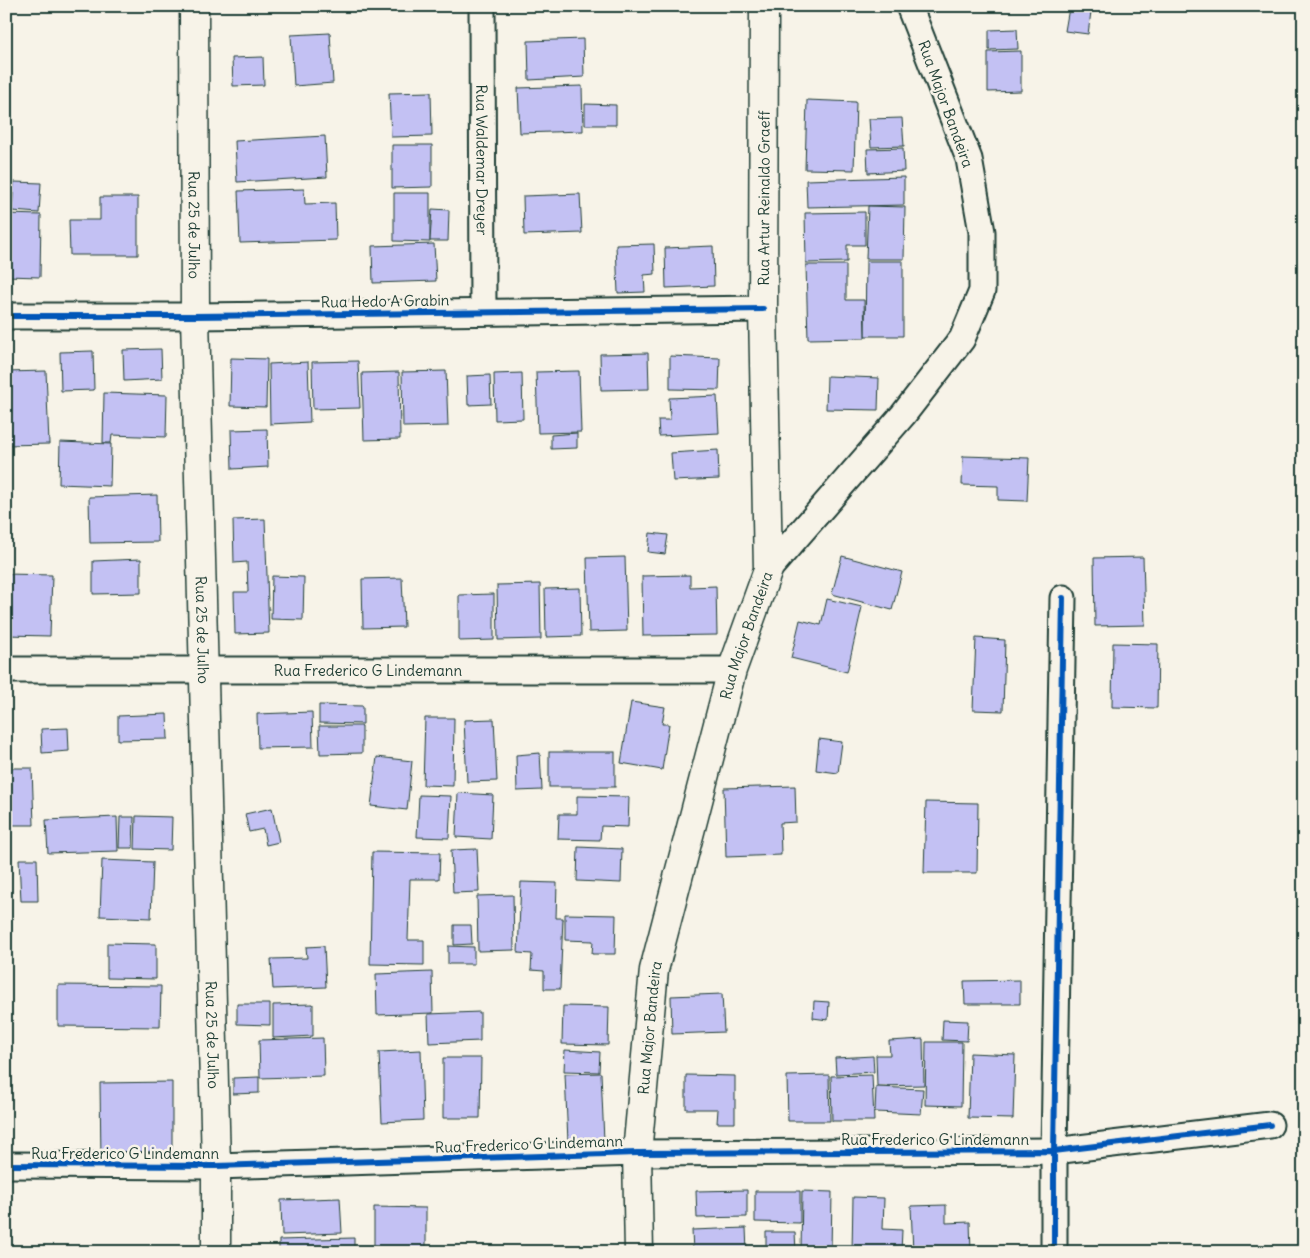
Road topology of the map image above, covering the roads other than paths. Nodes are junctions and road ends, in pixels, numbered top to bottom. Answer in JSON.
{"nodes":[{"id":1,"x":194,"y":6,"type":"edge"},
{"id":2,"x":482,"y":6,"type":"edge"},
{"id":3,"x":764,"y":6,"type":"edge"},
{"id":4,"x":909,"y":6,"type":"edge"},
{"id":5,"x":763,"y":309,"type":"junction"},
{"id":6,"x":483,"y":312,"type":"junction"},
{"id":7,"x":6,"y":316,"type":"edge"},
{"id":8,"x":195,"y":316,"type":"junction"},
{"id":9,"x":768,"y":570,"type":"junction"},
{"id":10,"x":1063,"y":598,"type":"dead end"},
{"id":11,"x":6,"y":670,"type":"edge"},
{"id":12,"x":732,"y":670,"type":"junction"},
{"id":13,"x":203,"y":671,"type":"junction"},
{"id":14,"x":1270,"y":1125,"type":"dead end"},
{"id":15,"x":1054,"y":1151,"type":"junction"},
{"id":16,"x":638,"y":1153,"type":"junction"},
{"id":17,"x":6,"y":1165,"type":"edge"},
{"id":18,"x":216,"y":1166,"type":"junction"},
{"id":19,"x":216,"y":1252,"type":"edge"},
{"id":20,"x":638,"y":1252,"type":"edge"},
{"id":21,"x":1054,"y":1252,"type":"edge"}],
"edges":[{"from":1,"to":8,"type":"main road","name":"Rua 25 de Julho"},
{"from":2,"to":6,"type":"street","name":"Rua Waldemar Dreyer"},
{"from":3,"to":5,"type":"main road","name":"Rua Artur Reinaldo Graeff"},
{"from":4,"to":9,"type":"street","name":"Rua Major Bandeira"},
{"from":5,"to":6,"type":"street","name":"Rua Hedo A Grabin"},
{"from":5,"to":9,"type":"main road","name":"Rua Artur Reinaldo Graeff"},
{"from":6,"to":8,"type":"street","name":"Rua Hedo A Grabin"},
{"from":7,"to":8,"type":"street","name":"Rua Hedo A Grabin"},
{"from":8,"to":13,"type":"main road","name":"Rua 25 de Julho"},
{"from":9,"to":12,"type":"main road","name":"Rua Major Bandeira"},
{"from":10,"to":15,"type":"street"},
{"from":11,"to":13,"type":"street","name":"Rua Frederico G Lindemann"},
{"from":12,"to":13,"type":"street","name":"Rua Frederico G Lindemann"},
{"from":12,"to":16,"type":"main road","name":"Rua Major Bandeira"},
{"from":13,"to":18,"type":"main road","name":"Rua 25 de Julho"},
{"from":14,"to":15,"type":"street","name":"Rua Frederico G Lindemann"},
{"from":15,"to":16,"type":"street","name":"Rua Frederico G Lindemann"},
{"from":15,"to":21,"type":"street"},
{"from":16,"to":18,"type":"street","name":"Rua Frederico G Lindemann"},
{"from":16,"to":20,"type":"main road","name":"Rua Major Bandeira"},
{"from":17,"to":18,"type":"street","name":"Rua Frederico G Lindemann"},
{"from":18,"to":19,"type":"main road","name":"Rua 25 de Julho"}]}
